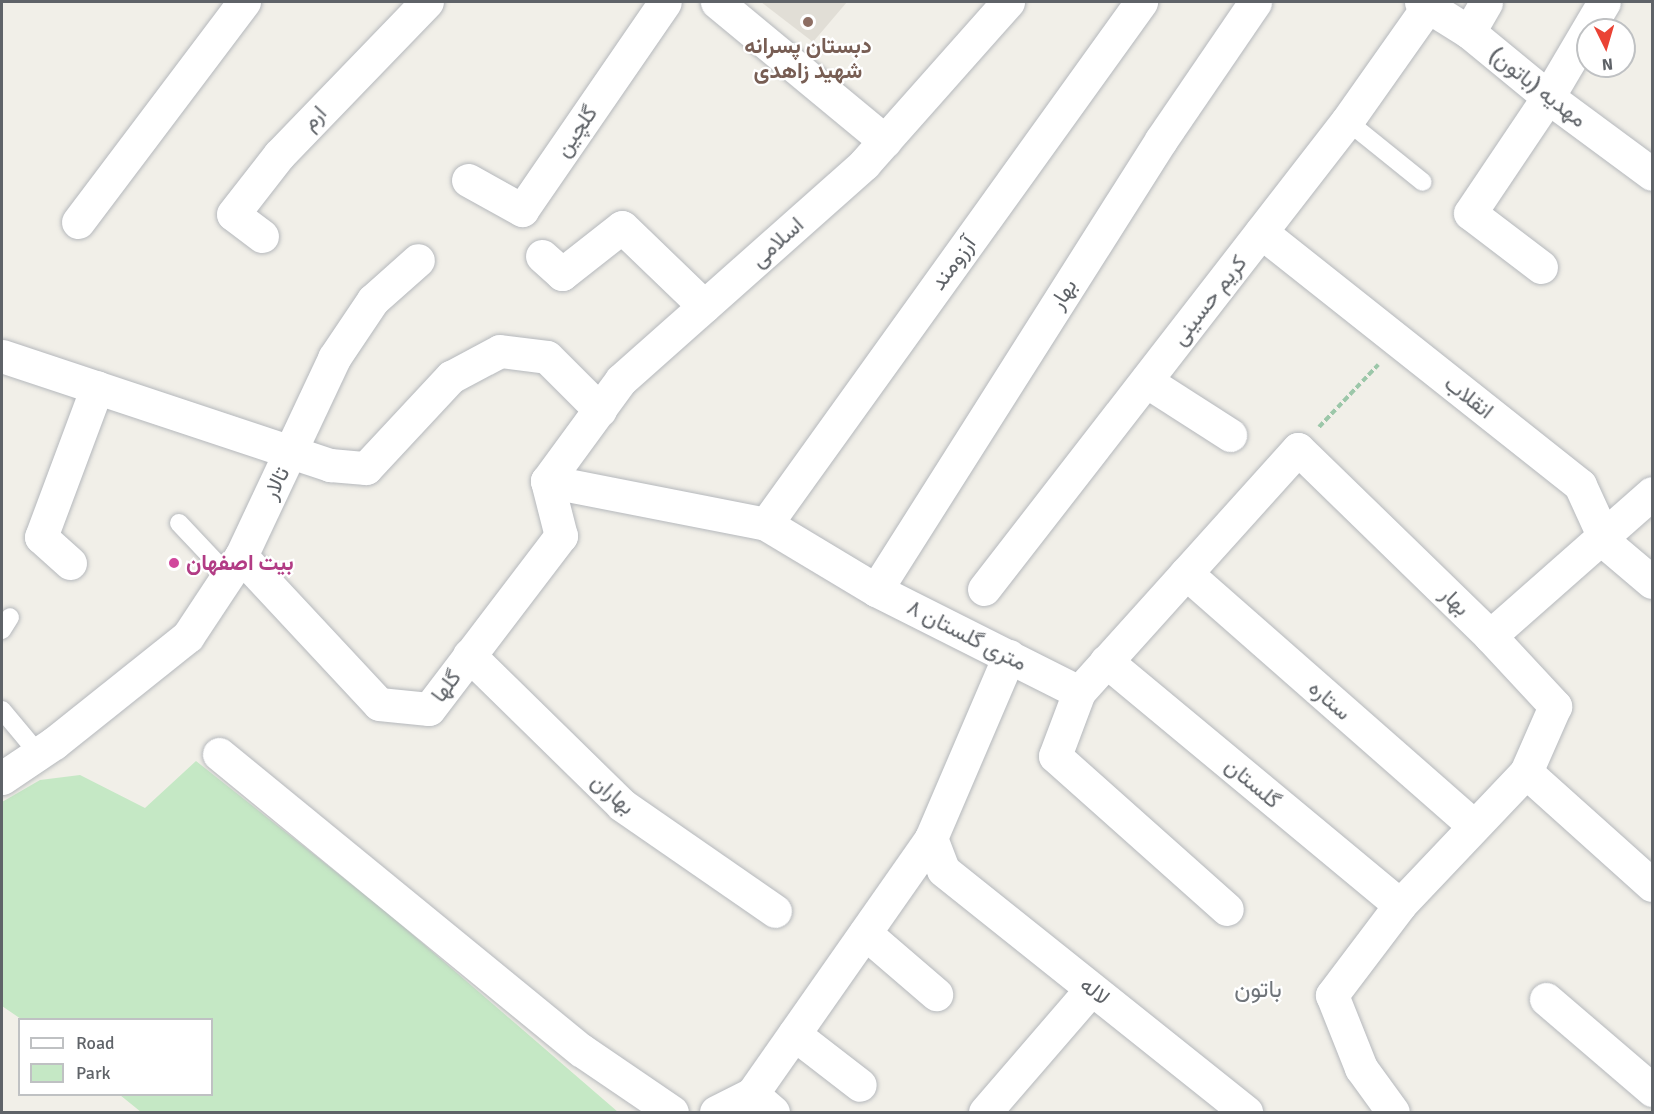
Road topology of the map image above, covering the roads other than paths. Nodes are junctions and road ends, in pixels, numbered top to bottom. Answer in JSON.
{"nodes":[{"id":1,"x":244,"y":2,"type":"edge"},
{"id":2,"x":427,"y":2,"type":"edge"},
{"id":3,"x":665,"y":2,"type":"edge"},
{"id":4,"x":717,"y":2,"type":"edge"},
{"id":5,"x":1008,"y":2,"type":"edge"},
{"id":6,"x":1142,"y":2,"type":"edge"},
{"id":7,"x":1255,"y":2,"type":"edge"},
{"id":8,"x":1486,"y":2,"type":"edge"},
{"id":9,"x":1604,"y":2,"type":"edge"},
{"id":10,"x":1425,"y":4,"type":"edge"},
{"id":11,"x":1469,"y":32,"type":"junction"},
{"id":12,"x":1548,"y":97,"type":"junction"},
{"id":13,"x":1347,"y":121,"type":"junction"},
{"id":14,"x":885,"y":141,"type":"junction"},
{"id":15,"x":1653,"y":174,"type":"edge"},
{"id":16,"x":468,"y":180,"type":"dead end"},
{"id":17,"x":1423,"y":182,"type":"dead end"},
{"id":18,"x":78,"y":222,"type":"dead end"},
{"id":19,"x":1261,"y":232,"type":"junction"},
{"id":20,"x":262,"y":236,"type":"dead end"},
{"id":21,"x":542,"y":256,"type":"dead end"},
{"id":22,"x":418,"y":260,"type":"dead end"},
{"id":23,"x":1541,"y":267,"type":"dead end"},
{"id":24,"x":704,"y":306,"type":"junction"},
{"id":25,"x":2,"y":356,"type":"edge"},
{"id":26,"x":1146,"y":381,"type":"junction"},
{"id":27,"x":97,"y":387,"type":"junction"},
{"id":28,"x":600,"y":410,"type":"junction"},
{"id":29,"x":1230,"y":435,"type":"dead end"},
{"id":30,"x":290,"y":454,"type":"junction"},
{"id":31,"x":547,"y":482,"type":"junction"},
{"id":32,"x":1653,"y":493,"type":"edge"},
{"id":33,"x":179,"y":523,"type":"dead end"},
{"id":34,"x":765,"y":524,"type":"junction"},
{"id":35,"x":1604,"y":536,"type":"junction"},
{"id":36,"x":70,"y":563,"type":"dead end"},
{"id":37,"x":234,"y":566,"type":"junction"},
{"id":38,"x":1186,"y":573,"type":"junction"},
{"id":39,"x":1653,"y":582,"type":"edge"},
{"id":40,"x":984,"y":589,"type":"dead end"},
{"id":41,"x":876,"y":590,"type":"junction"},
{"id":42,"x":1490,"y":636,"type":"junction"},
{"id":43,"x":469,"y":656,"type":"junction"},
{"id":44,"x":1009,"y":656,"type":"junction"},
{"id":45,"x":1106,"y":662,"type":"junction"},
{"id":46,"x":1079,"y":692,"type":"junction"},
{"id":47,"x":2,"y":710,"type":"edge"},
{"id":48,"x":38,"y":753,"type":"junction"},
{"id":49,"x":219,"y":754,"type":"dead end"},
{"id":50,"x":1526,"y":772,"type":"junction"},
{"id":51,"x":2,"y":778,"type":"edge"},
{"id":52,"x":1474,"y":826,"type":"junction"},
{"id":53,"x":931,"y":838,"type":"junction"},
{"id":54,"x":1653,"y":885,"type":"edge"},
{"id":55,"x":1400,"y":905,"type":"junction"},
{"id":56,"x":1227,"y":909,"type":"dead end"},
{"id":57,"x":775,"y":910,"type":"dead end"},
{"id":58,"x":865,"y":933,"type":"junction"},
{"id":59,"x":1091,"y":989,"type":"junction"},
{"id":60,"x":936,"y":994,"type":"dead end"},
{"id":61,"x":1546,"y":999,"type":"dead end"},
{"id":62,"x":794,"y":1034,"type":"junction"},
{"id":63,"x":860,"y":1085,"type":"dead end"},
{"id":64,"x":1653,"y":1090,"type":"edge"},
{"id":65,"x":762,"y":1103,"type":"edge"},
{"id":66,"x":1240,"y":1111,"type":"edge"},
{"id":67,"x":672,"y":1113,"type":"edge"},
{"id":68,"x":716,"y":1113,"type":"edge"},
{"id":69,"x":985,"y":1113,"type":"edge"},
{"id":70,"x":1393,"y":1113,"type":"edge"}],
"edges":[{"from":1,"to":18,"type":"street"},
{"from":2,"to":20,"type":"street","name":"ارم"},
{"from":3,"to":16,"type":"street","name":"گلچین"},
{"from":4,"to":14,"type":"street"},
{"from":5,"to":14,"type":"street","name":"اسلامی"},
{"from":6,"to":34,"type":"street","name":"آرزومند"},
{"from":7,"to":41,"type":"street","name":"بهار"},
{"from":8,"to":11,"type":"street"},
{"from":9,"to":12,"type":"street"},
{"from":10,"to":11,"type":"street","name":"مهدیه (باتون)"},
{"from":10,"to":13,"type":"street","name":"کریم حسینی"},
{"from":11,"to":12,"type":"street","name":"مهدیه (باتون)"},
{"from":12,"to":15,"type":"street","name":"مهدیه (باتون)"},
{"from":12,"to":23,"type":"street"},
{"from":13,"to":17,"type":"lane"},
{"from":13,"to":19,"type":"street","name":"کریم حسینی"},
{"from":14,"to":24,"type":"street","name":"اسلامی"},
{"from":19,"to":26,"type":"street","name":"کریم حسینی"},
{"from":19,"to":35,"type":"street","name":"انقلاب"},
{"from":21,"to":24,"type":"street"},
{"from":22,"to":30,"type":"street"},
{"from":24,"to":28,"type":"street","name":"اسلامی"},
{"from":25,"to":27,"type":"street"},
{"from":26,"to":29,"type":"street"},
{"from":26,"to":40,"type":"street","name":"کریم حسینی"},
{"from":27,"to":30,"type":"street"},
{"from":27,"to":36,"type":"street"},
{"from":28,"to":30,"type":"street","name":"تالار"},
{"from":28,"to":31,"type":"street","name":"اسلامی"},
{"from":30,"to":37,"type":"street","name":"تالار"},
{"from":31,"to":34,"type":"street","name":"۸ متری گلستان"},
{"from":31,"to":43,"type":"street","name":"گلها"},
{"from":32,"to":35,"type":"street"},
{"from":33,"to":37,"type":"lane"},
{"from":34,"to":41,"type":"street","name":"۸ متری گلستان"},
{"from":35,"to":39,"type":"street","name":"انقلاب"},
{"from":35,"to":42,"type":"street"},
{"from":37,"to":43,"type":"street","name":"گلها"},
{"from":37,"to":48,"type":"street","name":"تالار"},
{"from":38,"to":42,"type":"street","name":"بهار"},
{"from":38,"to":45,"type":"street"},
{"from":38,"to":52,"type":"street","name":"ستاره"},
{"from":41,"to":44,"type":"street","name":"۸ متری گلستان"},
{"from":42,"to":50,"type":"street","name":"بهار"},
{"from":43,"to":57,"type":"street","name":"بهاران"},
{"from":44,"to":46,"type":"street","name":"۸ متری گلستان"},
{"from":44,"to":53,"type":"street"},
{"from":45,"to":46,"type":"street"},
{"from":45,"to":55,"type":"street","name":"گلستان"},
{"from":46,"to":56,"type":"street"},
{"from":47,"to":48,"type":"lane"},
{"from":48,"to":51,"type":"street","name":"تالار"},
{"from":49,"to":67,"type":"street"},
{"from":50,"to":52,"type":"street"},
{"from":50,"to":54,"type":"street"},
{"from":52,"to":55,"type":"street"},
{"from":53,"to":58,"type":"street"},
{"from":53,"to":59,"type":"street","name":"لاله"},
{"from":55,"to":70,"type":"street"},
{"from":58,"to":60,"type":"street"},
{"from":58,"to":62,"type":"street"},
{"from":59,"to":66,"type":"street","name":"لاله"},
{"from":59,"to":69,"type":"street"},
{"from":61,"to":64,"type":"street"},
{"from":62,"to":63,"type":"street"},
{"from":62,"to":65,"type":"street"},
{"from":65,"to":68,"type":"street"}]}
